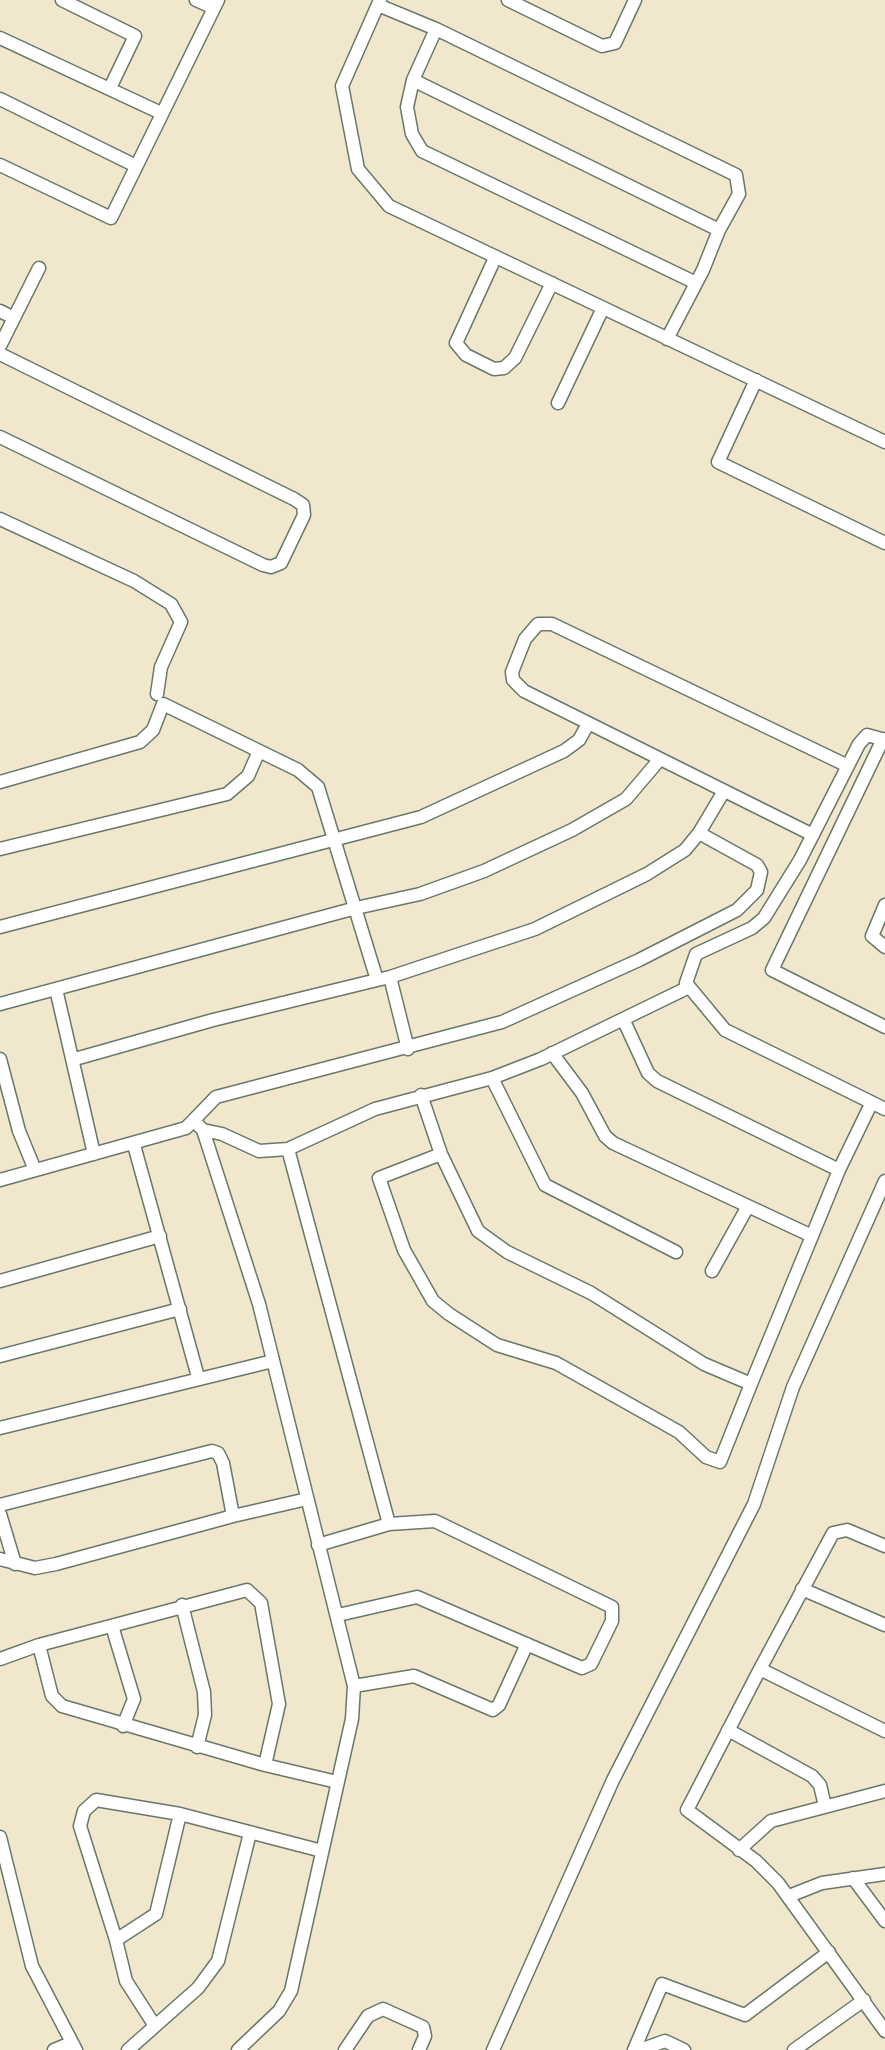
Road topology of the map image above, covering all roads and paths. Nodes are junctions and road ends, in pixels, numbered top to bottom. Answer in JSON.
{"nodes":[{"id":1,"x":62,"y":0,"type":"edge"},
{"id":2,"x":196,"y":0,"type":"edge"},
{"id":3,"x":508,"y":0,"type":"edge"},
{"id":4,"x":635,"y":0,"type":"edge"},
{"id":5,"x":379,"y":2,"type":"edge"},
{"id":6,"x":216,"y":4,"type":"edge"},
{"id":7,"x":436,"y":29,"type":"junction"},
{"id":8,"x":0,"y":38,"type":"edge"},
{"id":9,"x":413,"y":80,"type":"junction"},
{"id":10,"x":110,"y":88,"type":"junction"},
{"id":11,"x":0,"y":99,"type":"edge"},
{"id":12,"x":161,"y":113,"type":"junction"},
{"id":13,"x":0,"y":165,"type":"edge"},
{"id":14,"x":136,"y":166,"type":"junction"},
{"id":15,"x":719,"y":230,"type":"junction"},
{"id":16,"x":495,"y":258,"type":"junction"},
{"id":17,"x":39,"y":268,"type":"dead end"},
{"id":18,"x":552,"y":283,"type":"junction"},
{"id":19,"x":696,"y":283,"type":"junction"},
{"id":20,"x":603,"y":308,"type":"junction"},
{"id":21,"x":0,"y":311,"type":"edge"},
{"id":22,"x":14,"y":318,"type":"junction"},
{"id":23,"x":667,"y":339,"type":"junction"},
{"id":24,"x":0,"y":346,"type":"edge"},
{"id":25,"x":0,"y":354,"type":"edge"},
{"id":26,"x":756,"y":380,"type":"junction"},
{"id":27,"x":558,"y":403,"type":"dead end"},
{"id":28,"x":0,"y":437,"type":"edge"},
{"id":29,"x":885,"y":442,"type":"edge"},
{"id":30,"x":0,"y":519,"type":"edge"},
{"id":31,"x":885,"y":543,"type":"edge"},
{"id":32,"x":157,"y":694,"type":"dead end"},
{"id":33,"x":588,"y":724,"type":"junction"},
{"id":34,"x":884,"y":739,"type":"edge"},
{"id":35,"x":260,"y":751,"type":"junction"},
{"id":36,"x":660,"y":759,"type":"junction"},
{"id":37,"x":848,"y":766,"type":"junction"},
{"id":38,"x":0,"y":782,"type":"edge"},
{"id":39,"x":724,"y":791,"type":"junction"},
{"id":40,"x":699,"y":833,"type":"junction"},
{"id":41,"x":813,"y":835,"type":"junction"},
{"id":42,"x":336,"y":839,"type":"junction"},
{"id":43,"x":0,"y":849,"type":"edge"},
{"id":44,"x":885,"y":905,"type":"edge"},
{"id":45,"x":356,"y":908,"type":"junction"},
{"id":46,"x":0,"y":927,"type":"edge"},
{"id":47,"x":885,"y":947,"type":"edge"},
{"id":48,"x":384,"y":978,"type":"junction"},
{"id":49,"x":687,"y":988,"type":"junction"},
{"id":50,"x":56,"y":989,"type":"junction"},
{"id":51,"x":0,"y":1004,"type":"edge"},
{"id":52,"x":624,"y":1021,"type":"junction"},
{"id":53,"x":885,"y":1027,"type":"edge"},
{"id":54,"x":408,"y":1049,"type":"junction"},
{"id":55,"x":552,"y":1053,"type":"junction"},
{"id":56,"x":0,"y":1059,"type":"edge"},
{"id":57,"x":75,"y":1059,"type":"junction"},
{"id":58,"x":492,"y":1078,"type":"junction"},
{"id":59,"x":421,"y":1095,"type":"junction"},
{"id":60,"x":871,"y":1104,"type":"junction"},
{"id":61,"x":885,"y":1109,"type":"edge"},
{"id":62,"x":199,"y":1126,"type":"junction"},
{"id":63,"x":134,"y":1145,"type":"junction"},
{"id":64,"x":288,"y":1149,"type":"junction"},
{"id":65,"x":94,"y":1154,"type":"junction"},
{"id":66,"x":442,"y":1154,"type":"junction"},
{"id":67,"x":35,"y":1170,"type":"junction"},
{"id":68,"x":839,"y":1170,"type":"junction"},
{"id":69,"x":0,"y":1180,"type":"edge"},
{"id":70,"x":885,"y":1181,"type":"edge"},
{"id":71,"x":747,"y":1208,"type":"junction"},
{"id":72,"x":160,"y":1236,"type":"junction"},
{"id":73,"x":812,"y":1236,"type":"junction"},
{"id":74,"x":676,"y":1252,"type":"dead end"},
{"id":75,"x":712,"y":1271,"type":"dead end"},
{"id":76,"x":0,"y":1281,"type":"edge"},
{"id":77,"x":180,"y":1308,"type":"junction"},
{"id":78,"x":0,"y":1356,"type":"edge"},
{"id":79,"x":273,"y":1361,"type":"junction"},
{"id":80,"x":198,"y":1377,"type":"junction"},
{"id":81,"x":751,"y":1384,"type":"junction"},
{"id":82,"x":0,"y":1428,"type":"edge"},
{"id":83,"x":307,"y":1499,"type":"junction"},
{"id":84,"x":0,"y":1505,"type":"edge"},
{"id":85,"x":0,"y":1514,"type":"edge"},
{"id":86,"x":233,"y":1516,"type":"junction"},
{"id":87,"x":389,"y":1524,"type":"junction"},
{"id":88,"x":318,"y":1545,"type":"junction"},
{"id":89,"x":885,"y":1546,"type":"edge"},
{"id":90,"x":0,"y":1559,"type":"edge"},
{"id":91,"x":15,"y":1564,"type":"junction"},
{"id":92,"x":802,"y":1589,"type":"junction"},
{"id":93,"x":182,"y":1605,"type":"junction"},
{"id":94,"x":338,"y":1615,"type":"junction"},
{"id":95,"x":885,"y":1625,"type":"edge"},
{"id":96,"x":112,"y":1626,"type":"junction"},
{"id":97,"x":527,"y":1644,"type":"junction"},
{"id":98,"x":39,"y":1645,"type":"junction"},
{"id":99,"x":0,"y":1659,"type":"edge"},
{"id":100,"x":760,"y":1670,"type":"junction"},
{"id":101,"x":354,"y":1686,"type":"junction"},
{"id":102,"x":123,"y":1726,"type":"junction"},
{"id":103,"x":728,"y":1730,"type":"junction"},
{"id":104,"x":885,"y":1731,"type":"edge"},
{"id":105,"x":198,"y":1746,"type":"junction"},
{"id":106,"x":265,"y":1765,"type":"junction"},
{"id":107,"x":337,"y":1782,"type":"junction"},
{"id":108,"x":885,"y":1791,"type":"edge"},
{"id":109,"x":825,"y":1806,"type":"junction"},
{"id":110,"x":180,"y":1814,"type":"junction"},
{"id":111,"x":250,"y":1833,"type":"junction"},
{"id":112,"x":0,"y":1837,"type":"edge"},
{"id":113,"x":739,"y":1850,"type":"junction"},
{"id":114,"x":321,"y":1851,"type":"junction"},
{"id":115,"x":885,"y":1874,"type":"edge"},
{"id":116,"x":853,"y":1878,"type":"junction"},
{"id":117,"x":789,"y":1896,"type":"junction"},
{"id":118,"x":885,"y":1921,"type":"edge"},
{"id":119,"x":116,"y":1940,"type":"junction"},
{"id":120,"x":829,"y":1952,"type":"junction"},
{"id":121,"x":864,"y":2000,"type":"junction"},
{"id":122,"x":155,"y":2026,"type":"junction"},
{"id":123,"x":885,"y":2031,"type":"edge"},
{"id":124,"x":73,"y":2046,"type":"edge"},
{"id":125,"x":54,"y":2050,"type":"edge"},
{"id":126,"x":128,"y":2050,"type":"edge"},
{"id":127,"x":238,"y":2050,"type":"edge"},
{"id":128,"x":345,"y":2050,"type":"edge"},
{"id":129,"x":419,"y":2050,"type":"edge"},
{"id":130,"x":493,"y":2050,"type":"edge"},
{"id":131,"x":634,"y":2050,"type":"edge"},
{"id":132,"x":640,"y":2050,"type":"edge"},
{"id":133,"x":684,"y":2050,"type":"edge"},
{"id":134,"x":794,"y":2050,"type":"edge"}],
"edges":[{"from":1,"to":10,"type":"street"},
{"from":2,"to":6,"type":"street"},
{"from":3,"to":4,"type":"street"},
{"from":5,"to":7,"type":"street"},
{"from":5,"to":16,"type":"street"},
{"from":6,"to":12,"type":"street"},
{"from":7,"to":9,"type":"street"},
{"from":7,"to":15,"type":"street"},
{"from":8,"to":10,"type":"street"},
{"from":9,"to":15,"type":"street"},
{"from":9,"to":19,"type":"street"},
{"from":10,"to":12,"type":"street"},
{"from":11,"to":14,"type":"street"},
{"from":12,"to":14,"type":"street"},
{"from":13,"to":14,"type":"street"},
{"from":15,"to":19,"type":"street"},
{"from":16,"to":18,"type":"street"},
{"from":16,"to":18,"type":"street"},
{"from":17,"to":22,"type":"street"},
{"from":18,"to":20,"type":"street"},
{"from":19,"to":23,"type":"street"},
{"from":20,"to":23,"type":"street"},
{"from":20,"to":27,"type":"street"},
{"from":21,"to":22,"type":"street"},
{"from":22,"to":24,"type":"street"},
{"from":23,"to":26,"type":"street"},
{"from":25,"to":28,"type":"street"},
{"from":26,"to":29,"type":"street"},
{"from":26,"to":31,"type":"street"},
{"from":30,"to":32,"type":"street"},
{"from":33,"to":36,"type":"street"},
{"from":33,"to":37,"type":"street"},
{"from":33,"to":42,"type":"street"},
{"from":34,"to":37,"type":"street"},
{"from":34,"to":53,"type":"street"},
{"from":35,"to":38,"type":"street"},
{"from":35,"to":42,"type":"street"},
{"from":35,"to":43,"type":"street"},
{"from":36,"to":39,"type":"street"},
{"from":36,"to":45,"type":"street"},
{"from":37,"to":41,"type":"street"},
{"from":39,"to":40,"type":"street"},
{"from":39,"to":41,"type":"street"},
{"from":40,"to":48,"type":"street"},
{"from":40,"to":54,"type":"street"},
{"from":41,"to":49,"type":"street"},
{"from":42,"to":45,"type":"street"},
{"from":42,"to":46,"type":"street"},
{"from":44,"to":47,"type":"street"},
{"from":45,"to":48,"type":"street"},
{"from":45,"to":50,"type":"street"},
{"from":48,"to":54,"type":"street"},
{"from":48,"to":57,"type":"street"},
{"from":49,"to":52,"type":"street"},
{"from":49,"to":60,"type":"street"},
{"from":50,"to":51,"type":"street"},
{"from":50,"to":57,"type":"street"},
{"from":52,"to":55,"type":"street"},
{"from":52,"to":68,"type":"street"},
{"from":54,"to":62,"type":"street"},
{"from":55,"to":58,"type":"street"},
{"from":55,"to":71,"type":"street"},
{"from":56,"to":67,"type":"street"},
{"from":57,"to":65,"type":"street"},
{"from":58,"to":59,"type":"street"},
{"from":58,"to":74,"type":"street"},
{"from":59,"to":64,"type":"street"},
{"from":59,"to":66,"type":"street"},
{"from":60,"to":61,"type":"street"},
{"from":60,"to":68,"type":"street"},
{"from":62,"to":63,"type":"street"},
{"from":62,"to":64,"type":"street"},
{"from":62,"to":79,"type":"street"},
{"from":63,"to":65,"type":"street"},
{"from":63,"to":72,"type":"street"},
{"from":64,"to":87,"type":"street"},
{"from":65,"to":67,"type":"street"},
{"from":66,"to":81,"type":"street"},
{"from":66,"to":81,"type":"street"},
{"from":67,"to":69,"type":"street"},
{"from":68,"to":73,"type":"street"},
{"from":70,"to":130,"type":"street"},
{"from":71,"to":73,"type":"street"},
{"from":71,"to":75,"type":"street"},
{"from":72,"to":76,"type":"street"},
{"from":72,"to":77,"type":"street"},
{"from":73,"to":81,"type":"street"},
{"from":77,"to":78,"type":"street"},
{"from":77,"to":80,"type":"street"},
{"from":79,"to":80,"type":"street"},
{"from":79,"to":83,"type":"street"},
{"from":80,"to":82,"type":"street"},
{"from":83,"to":86,"type":"street"},
{"from":83,"to":88,"type":"street"},
{"from":84,"to":86,"type":"street"},
{"from":85,"to":91,"type":"street"},
{"from":86,"to":91,"type":"street"},
{"from":87,"to":88,"type":"street"},
{"from":87,"to":97,"type":"street"},
{"from":88,"to":94,"type":"street"},
{"from":89,"to":92,"type":"street"},
{"from":90,"to":91,"type":"street"},
{"from":92,"to":95,"type":"street"},
{"from":92,"to":100,"type":"street"},
{"from":93,"to":96,"type":"street"},
{"from":93,"to":105,"type":"street"},
{"from":93,"to":106,"type":"street"},
{"from":94,"to":97,"type":"street"},
{"from":94,"to":101,"type":"street"},
{"from":96,"to":98,"type":"street"},
{"from":96,"to":102,"type":"street"},
{"from":97,"to":101,"type":"street"},
{"from":98,"to":99,"type":"street"},
{"from":98,"to":102,"type":"street"},
{"from":100,"to":103,"type":"street"},
{"from":100,"to":104,"type":"street"},
{"from":101,"to":107,"type":"street"},
{"from":102,"to":105,"type":"street"},
{"from":103,"to":109,"type":"street"},
{"from":103,"to":113,"type":"street"},
{"from":105,"to":106,"type":"street"},
{"from":106,"to":107,"type":"street"},
{"from":107,"to":114,"type":"street"},
{"from":108,"to":109,"type":"street"},
{"from":109,"to":113,"type":"street"},
{"from":110,"to":111,"type":"street"},
{"from":110,"to":119,"type":"street"},
{"from":110,"to":119,"type":"street"},
{"from":111,"to":114,"type":"street"},
{"from":111,"to":122,"type":"street"},
{"from":112,"to":124,"type":"street"},
{"from":113,"to":117,"type":"street"},
{"from":114,"to":127,"type":"street"},
{"from":115,"to":116,"type":"street"},
{"from":116,"to":117,"type":"street"},
{"from":116,"to":118,"type":"street"},
{"from":117,"to":120,"type":"street"},
{"from":119,"to":122,"type":"street"},
{"from":120,"to":121,"type":"street"},
{"from":120,"to":131,"type":"street"},
{"from":121,"to":123,"type":"street"},
{"from":121,"to":134,"type":"street"},
{"from":122,"to":126,"type":"street"},
{"from":124,"to":125,"type":"street"},
{"from":128,"to":129,"type":"street"},
{"from":132,"to":133,"type":"street"}]}
